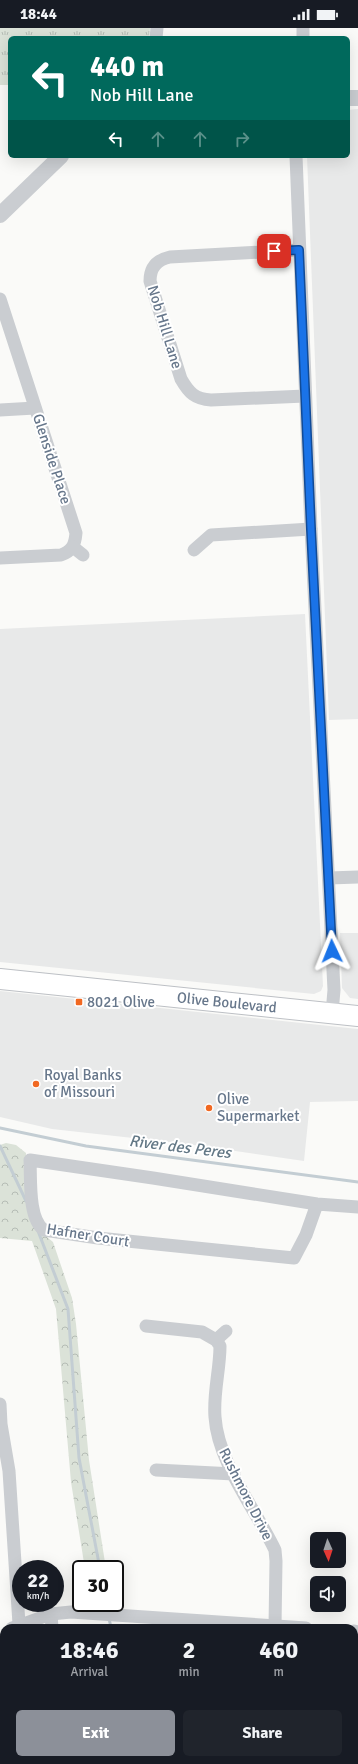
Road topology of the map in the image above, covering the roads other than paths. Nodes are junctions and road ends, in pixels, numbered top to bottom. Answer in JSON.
{"nodes":[{"id":1,"x":59,"y":158,"type":"edge"},
{"id":2,"x":296,"y":158,"type":"edge"},
{"id":3,"x":0,"y":215,"type":"edge"},
{"id":4,"x":299,"y":250,"type":"junction"},
{"id":5,"x":0,"y":299,"type":"edge"},
{"id":6,"x":305,"y":396,"type":"junction"},
{"id":7,"x":35,"y":408,"type":"junction"},
{"id":8,"x":0,"y":410,"type":"edge"},
{"id":9,"x":311,"y":529,"type":"junction"},
{"id":10,"x":194,"y":550,"type":"dead end"},
{"id":11,"x":0,"y":558,"type":"edge"},
{"id":12,"x":358,"y":877,"type":"edge"},
{"id":13,"x":329,"y":878,"type":"junction"},
{"id":14,"x":0,"y":979,"type":"edge"},
{"id":15,"x":332,"y":1013,"type":"junction"},
{"id":16,"x":358,"y":1016,"type":"edge"},
{"id":17,"x":317,"y":1204,"type":"junction"},
{"id":18,"x":358,"y":1207,"type":"edge"},
{"id":19,"x":146,"y":1326,"type":"dead end"},
{"id":20,"x":0,"y":1404,"type":"edge"},
{"id":21,"x":156,"y":1470,"type":"dead end"},
{"id":22,"x":234,"y":1474,"type":"junction"},
{"id":23,"x":51,"y":1614,"type":"junction"},
{"id":24,"x":15,"y":1624,"type":"edge"},
{"id":25,"x":21,"y":1624,"type":"edge"},
{"id":26,"x":52,"y":1624,"type":"edge"},
{"id":27,"x":247,"y":1624,"type":"edge"},
{"id":28,"x":274,"y":1624,"type":"edge"}],
"edges":[{"from":1,"to":3,"type":"street"},
{"from":2,"to":4,"type":"street"},
{"from":4,"to":6,"type":"street"},
{"from":4,"to":6,"type":"street","name":"Nob Hill Lane"},
{"from":5,"to":7,"type":"street","name":"Glenside Place"},
{"from":6,"to":9,"type":"street"},
{"from":7,"to":8,"type":"street"},
{"from":7,"to":11,"type":"street","name":"Glenside Place"},
{"from":9,"to":10,"type":"street"},
{"from":9,"to":13,"type":"street"},
{"from":12,"to":13,"type":"street"},
{"from":13,"to":15,"type":"street"},
{"from":14,"to":15,"type":"main road","name":"Olive Boulevard"},
{"from":15,"to":16,"type":"main road","name":"Olive Boulevard"},
{"from":17,"to":17,"type":"street","name":"Hafner Court"},
{"from":17,"to":18,"type":"street","name":"Hafner Court"},
{"from":19,"to":22,"type":"street","name":"Rushmore Drive"},
{"from":20,"to":24,"type":"street"},
{"from":21,"to":22,"type":"street"},
{"from":22,"to":28,"type":"street","name":"Rushmore Drive"},
{"from":23,"to":25,"type":"street"},
{"from":23,"to":26,"type":"street"},
{"from":23,"to":27,"type":"street"}]}
